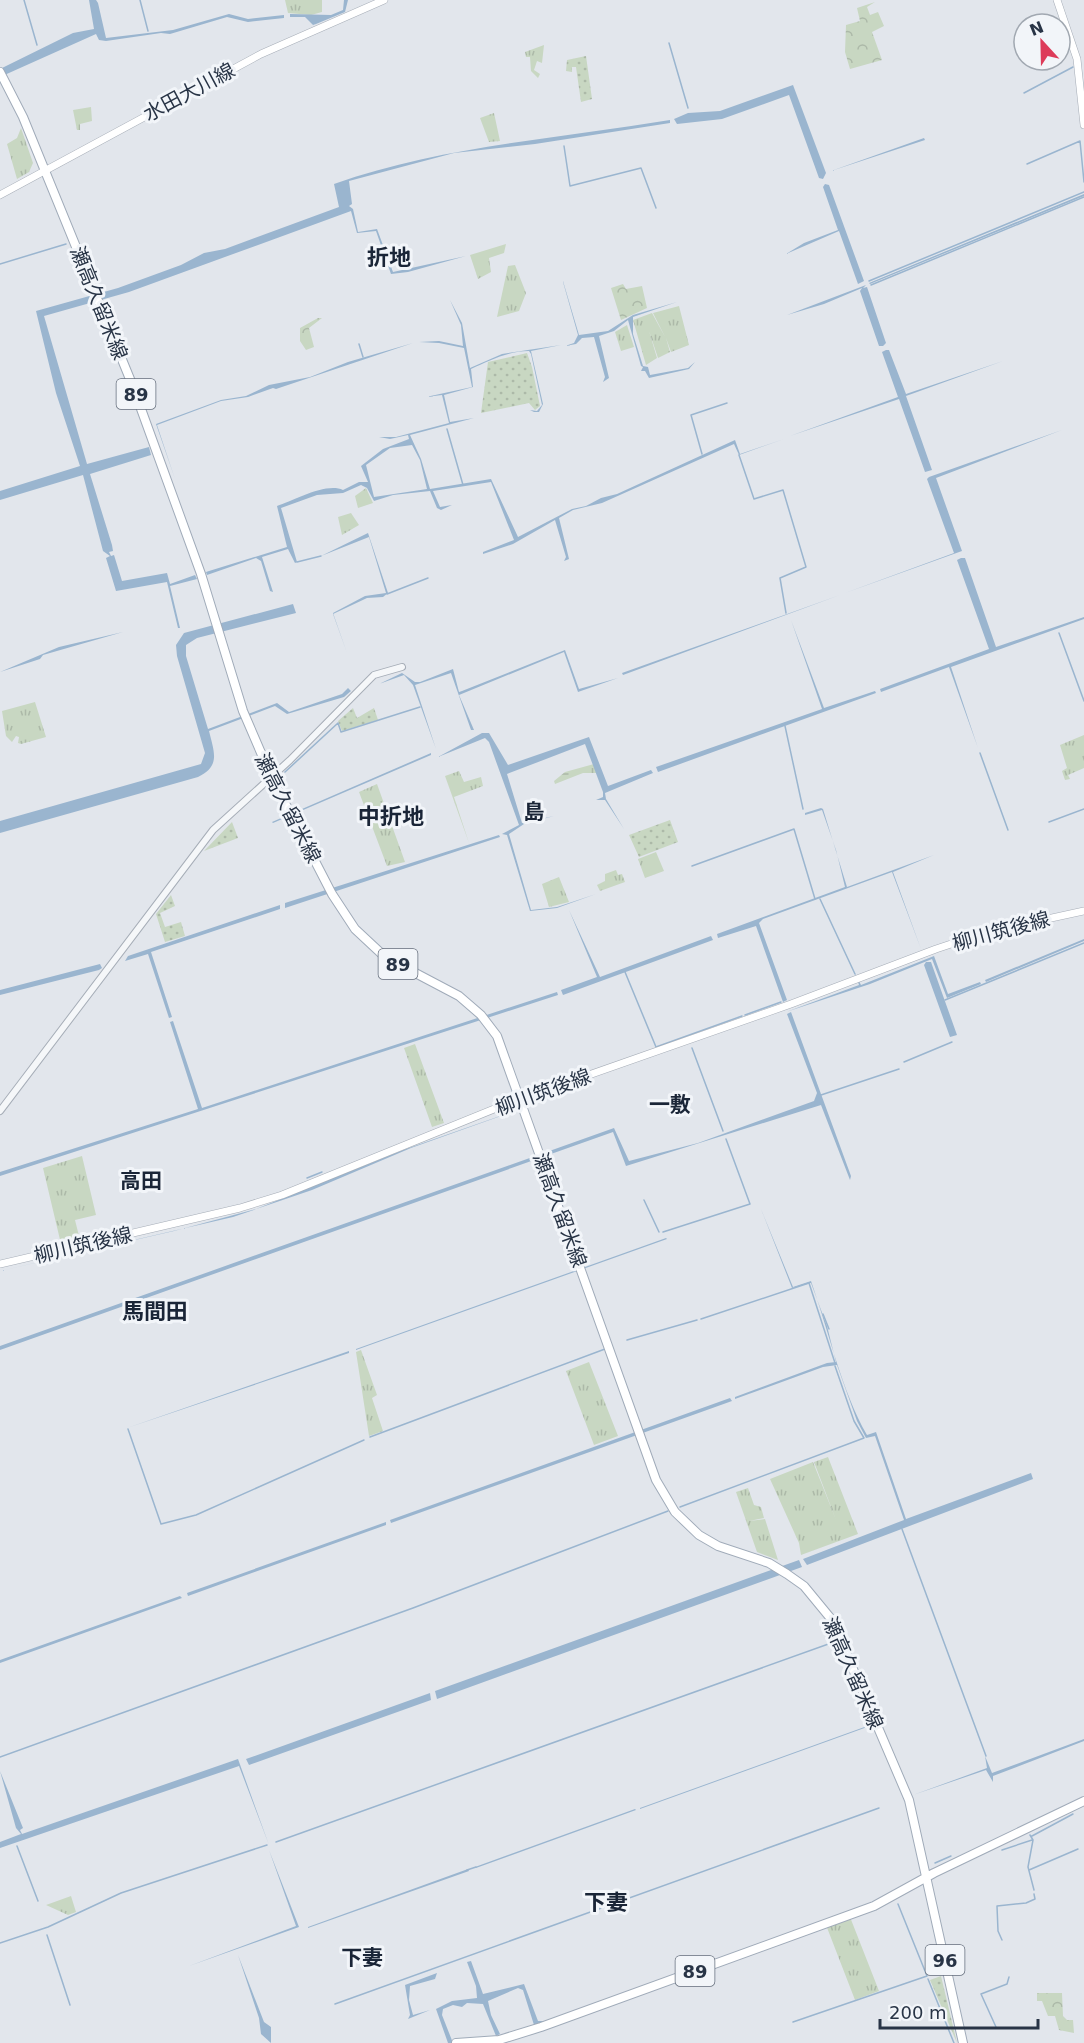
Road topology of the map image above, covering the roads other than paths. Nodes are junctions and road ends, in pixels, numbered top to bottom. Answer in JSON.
{"nodes":[{"id":1,"x":384,"y":0,"type":"edge"},
{"id":2,"x":1056,"y":0,"type":"edge"},
{"id":3,"x":2,"y":75,"type":"edge"},
{"id":4,"x":1084,"y":125,"type":"edge"},
{"id":5,"x":45,"y":171,"type":"junction"},
{"id":6,"x":0,"y":195,"type":"edge"},
{"id":7,"x":402,"y":667,"type":"dead end"},
{"id":8,"x":270,"y":776,"type":"junction"},
{"id":9,"x":1084,"y":911,"type":"edge"},
{"id":10,"x":523,"y":1105,"type":"junction"},
{"id":11,"x":0,"y":1112,"type":"edge"},
{"id":12,"x":0,"y":1264,"type":"edge"},
{"id":13,"x":1084,"y":1801,"type":"edge"},
{"id":14,"x":926,"y":1878,"type":"junction"},
{"id":15,"x":456,"y":2043,"type":"edge"},
{"id":16,"x":963,"y":2043,"type":"edge"}],
"edges":[{"from":1,"to":5,"type":"main road","name":"水田大川線"},
{"from":2,"to":4,"type":"main road"},
{"from":3,"to":5,"type":"main road","name":"瀬高久留米線","number":"89"},
{"from":5,"to":6,"type":"main road","name":"水田大川線"},
{"from":5,"to":8,"type":"main road","name":"瀬高久留米線","number":"89"},
{"from":7,"to":8,"type":"street"},
{"from":8,"to":10,"type":"main road","name":"瀬高久留米線","number":"89"},
{"from":8,"to":11,"type":"street"},
{"from":9,"to":10,"type":"main road","name":"柳川筑後線"},
{"from":10,"to":12,"type":"main road","name":"柳川筑後線"},
{"from":10,"to":14,"type":"main road","name":"瀬高久留米線","number":"89"},
{"from":13,"to":14,"type":"main road","number":"89"},
{"from":14,"to":15,"type":"main road","number":"89"},
{"from":14,"to":16,"type":"main road","number":"96"}]}
